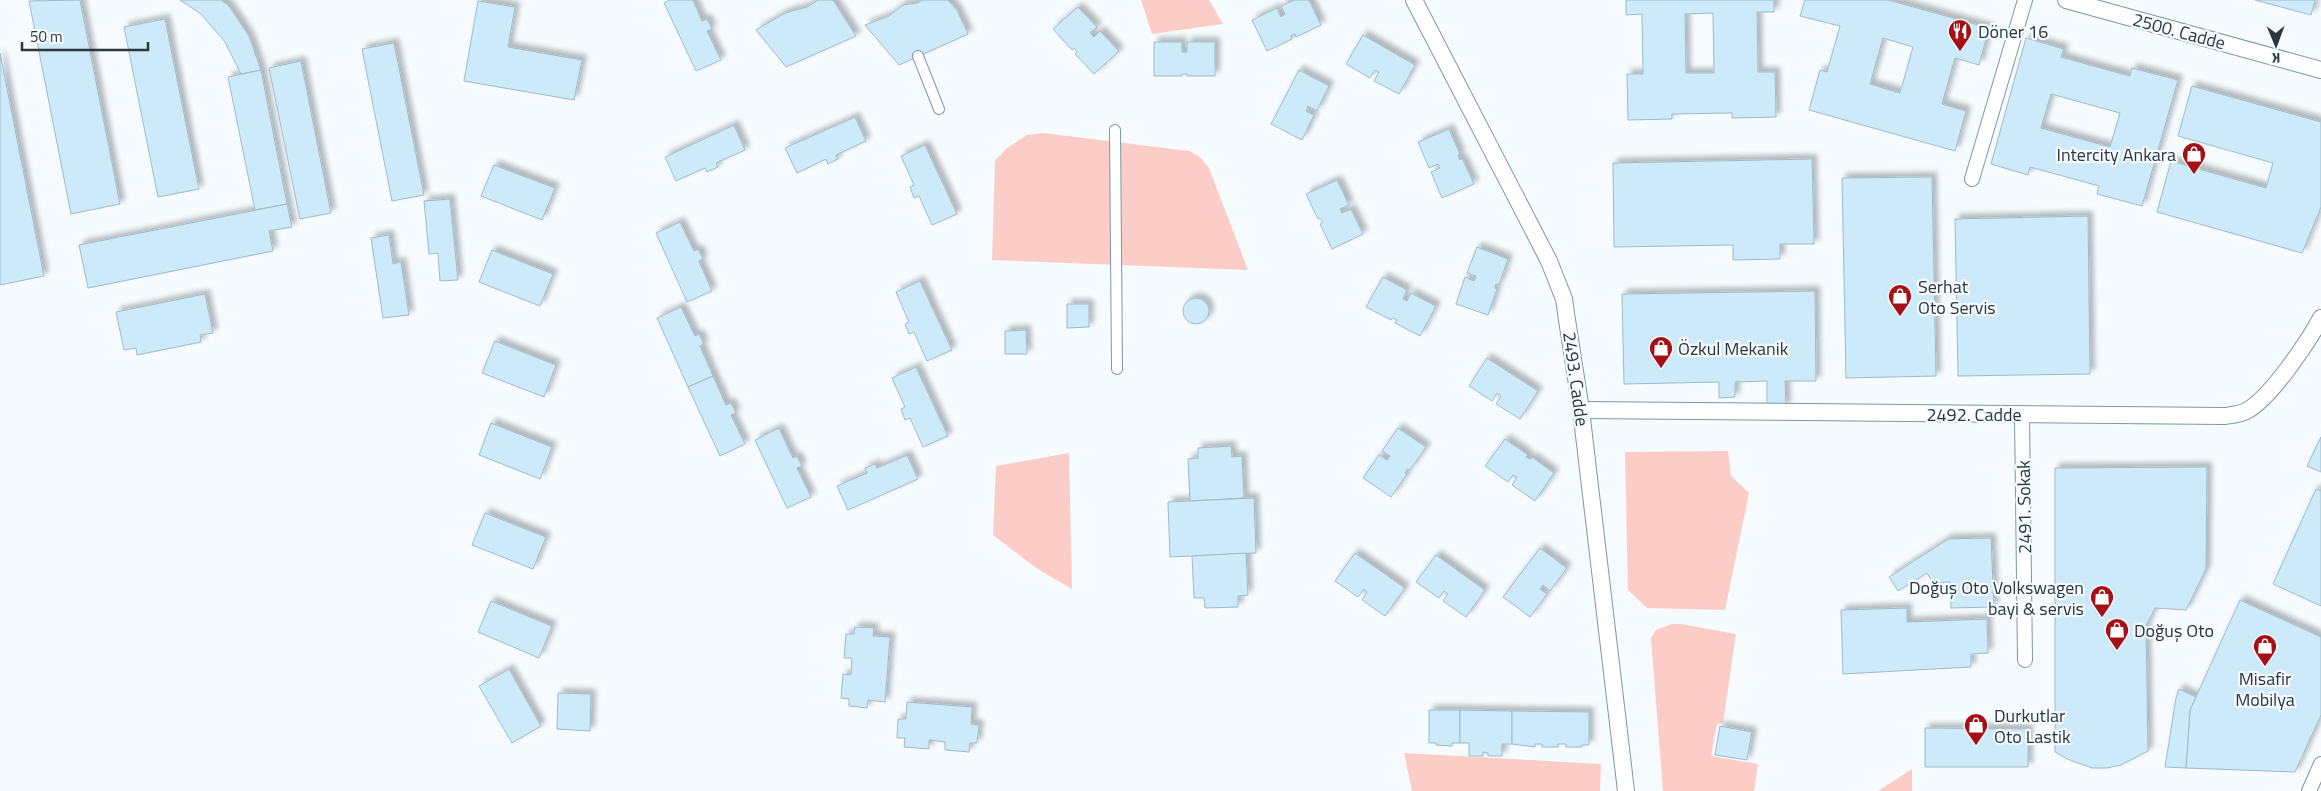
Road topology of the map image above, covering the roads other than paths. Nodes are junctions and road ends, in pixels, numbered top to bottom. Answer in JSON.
{"nodes":[{"id":1,"x":1414,"y":0,"type":"edge"},
{"id":2,"x":2025,"y":0,"type":"edge"},
{"id":3,"x":2066,"y":0,"type":"edge"},
{"id":4,"x":918,"y":56,"type":"dead end"},
{"id":5,"x":2321,"y":70,"type":"edge"},
{"id":6,"x":940,"y":109,"type":"dead end"},
{"id":7,"x":1115,"y":130,"type":"dead end"},
{"id":8,"x":1972,"y":179,"type":"dead end"},
{"id":9,"x":2321,"y":318,"type":"edge"},
{"id":10,"x":1117,"y":369,"type":"dead end"},
{"id":11,"x":1580,"y":410,"type":"junction"},
{"id":12,"x":2022,"y":414,"type":"junction"},
{"id":13,"x":2026,"y":660,"type":"dead end"},
{"id":14,"x":2321,"y":764,"type":"edge"},
{"id":15,"x":1626,"y":791,"type":"edge"},
{"id":16,"x":2309,"y":791,"type":"edge"}],
"edges":[{"from":1,"to":11,"type":"street","name":"2493. Cadde"},
{"from":2,"to":8,"type":"street"},
{"from":3,"to":5,"type":"street","name":"2500. Cadde"},
{"from":4,"to":6,"type":"street"},
{"from":7,"to":10,"type":"street"},
{"from":9,"to":12,"type":"street","name":"2492. Cadde"},
{"from":11,"to":12,"type":"street","name":"2492. Cadde"},
{"from":11,"to":15,"type":"street","name":"2493. Cadde"},
{"from":12,"to":13,"type":"street","name":"2491. Sokak"},
{"from":14,"to":16,"type":"street"}]}
